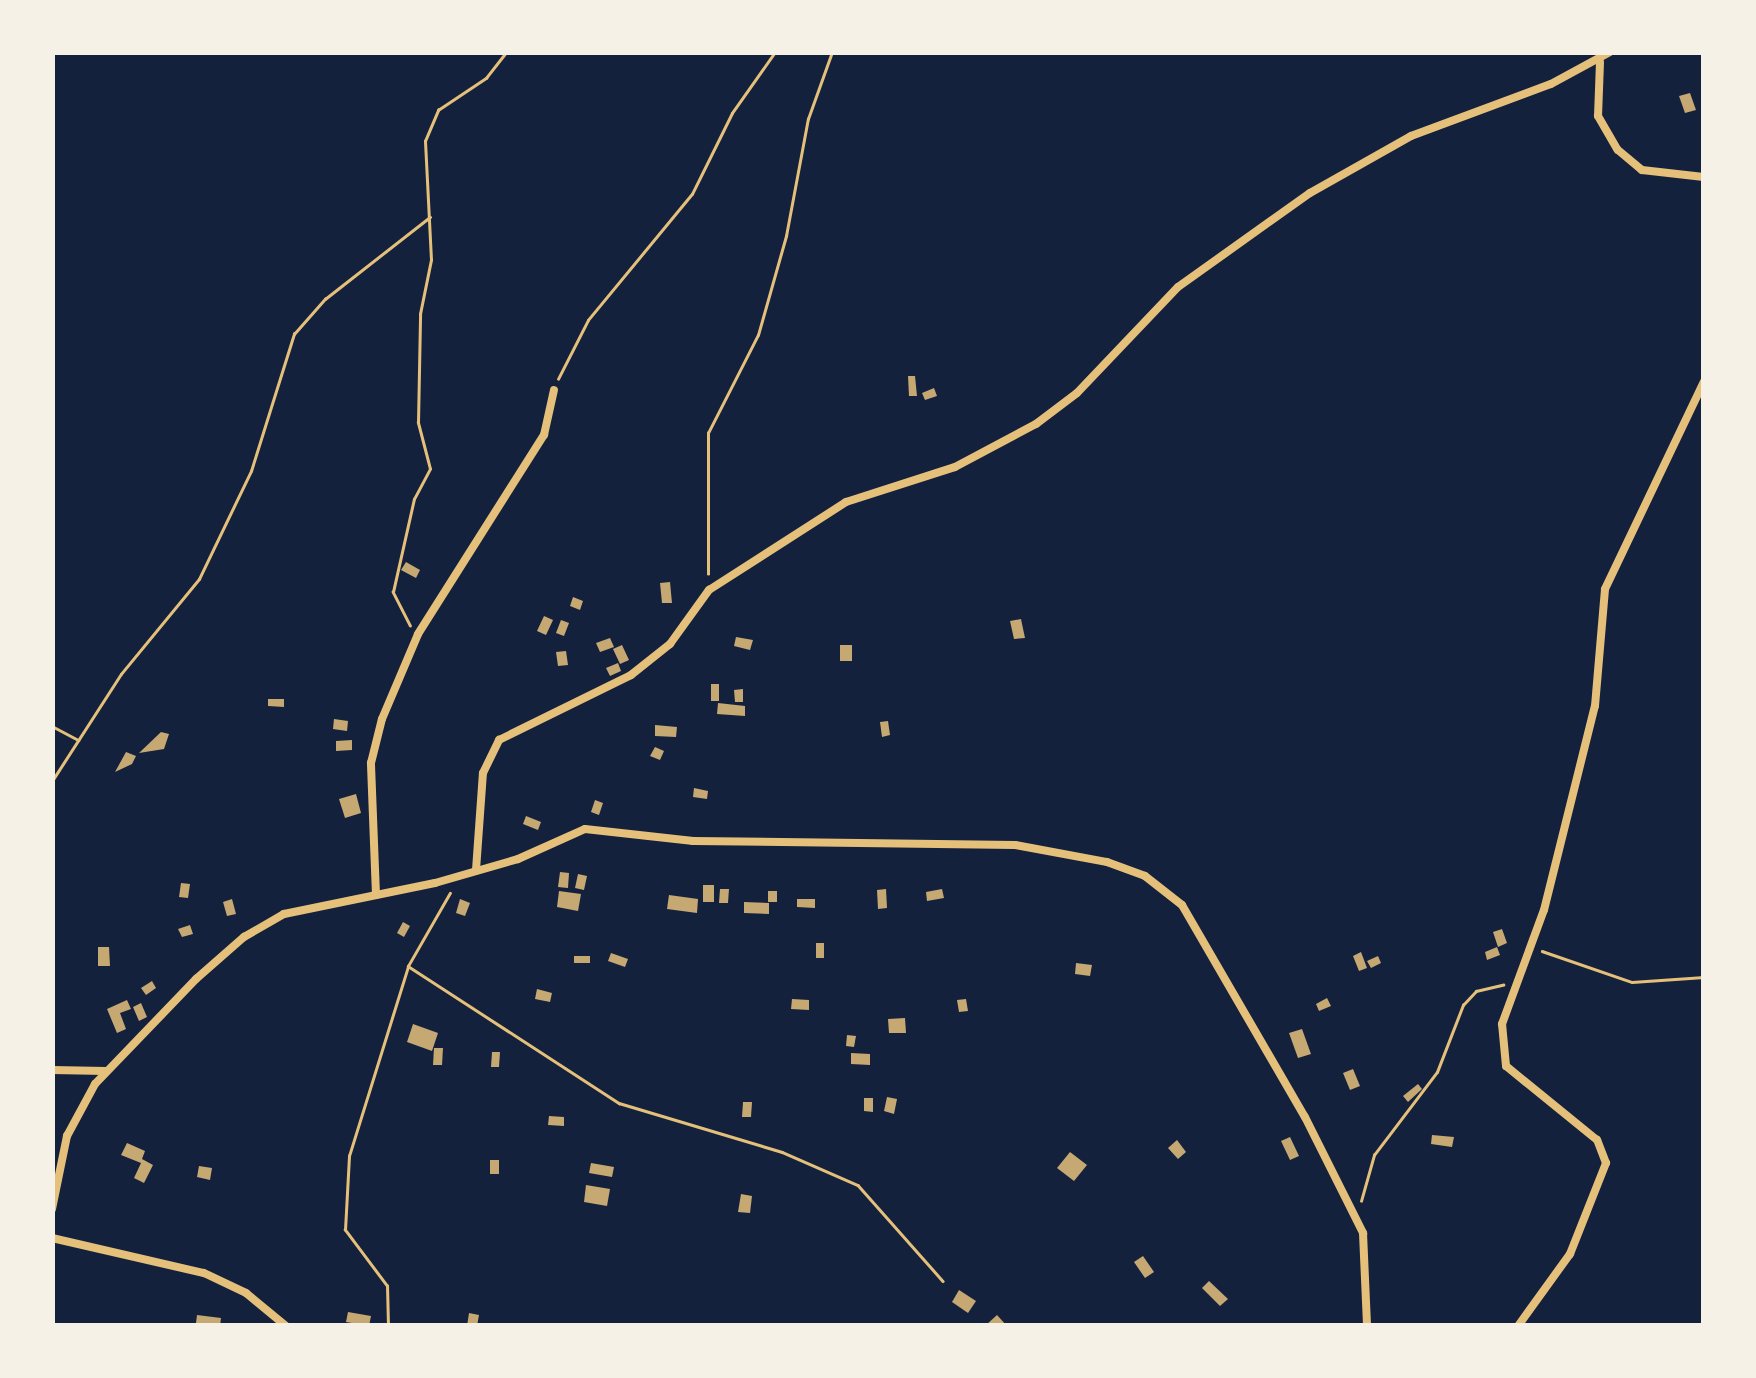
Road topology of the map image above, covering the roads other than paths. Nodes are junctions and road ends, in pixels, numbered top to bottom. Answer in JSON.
{"nodes":[{"id":1,"x":1610,"y":52,"type":"edge"},
{"id":2,"x":1600,"y":62,"type":"junction"},
{"id":3,"x":1704,"y":177,"type":"edge"},
{"id":4,"x":1704,"y":381,"type":"edge"},
{"id":5,"x":554,"y":390,"type":"road end"},
{"id":6,"x":476,"y":870,"type":"junction"},
{"id":7,"x":376,"y":895,"type":"junction"},
{"id":8,"x":52,"y":1070,"type":"edge"},
{"id":9,"x":106,"y":1071,"type":"junction"},
{"id":10,"x":52,"y":1208,"type":"edge"},
{"id":11,"x":52,"y":1238,"type":"edge"},
{"id":12,"x":286,"y":1326,"type":"edge"},
{"id":13,"x":1367,"y":1326,"type":"edge"},
{"id":14,"x":1518,"y":1326,"type":"edge"}],
"edges":[{"from":1,"to":2,"type":"street"},
{"from":2,"to":3,"type":"street"},
{"from":2,"to":6,"type":"street"},
{"from":4,"to":14,"type":"street"},
{"from":5,"to":7,"type":"street"},
{"from":6,"to":7,"type":"street"},
{"from":6,"to":13,"type":"street"},
{"from":7,"to":9,"type":"street"},
{"from":8,"to":9,"type":"street"},
{"from":9,"to":10,"type":"street"},
{"from":11,"to":12,"type":"street"}]}
